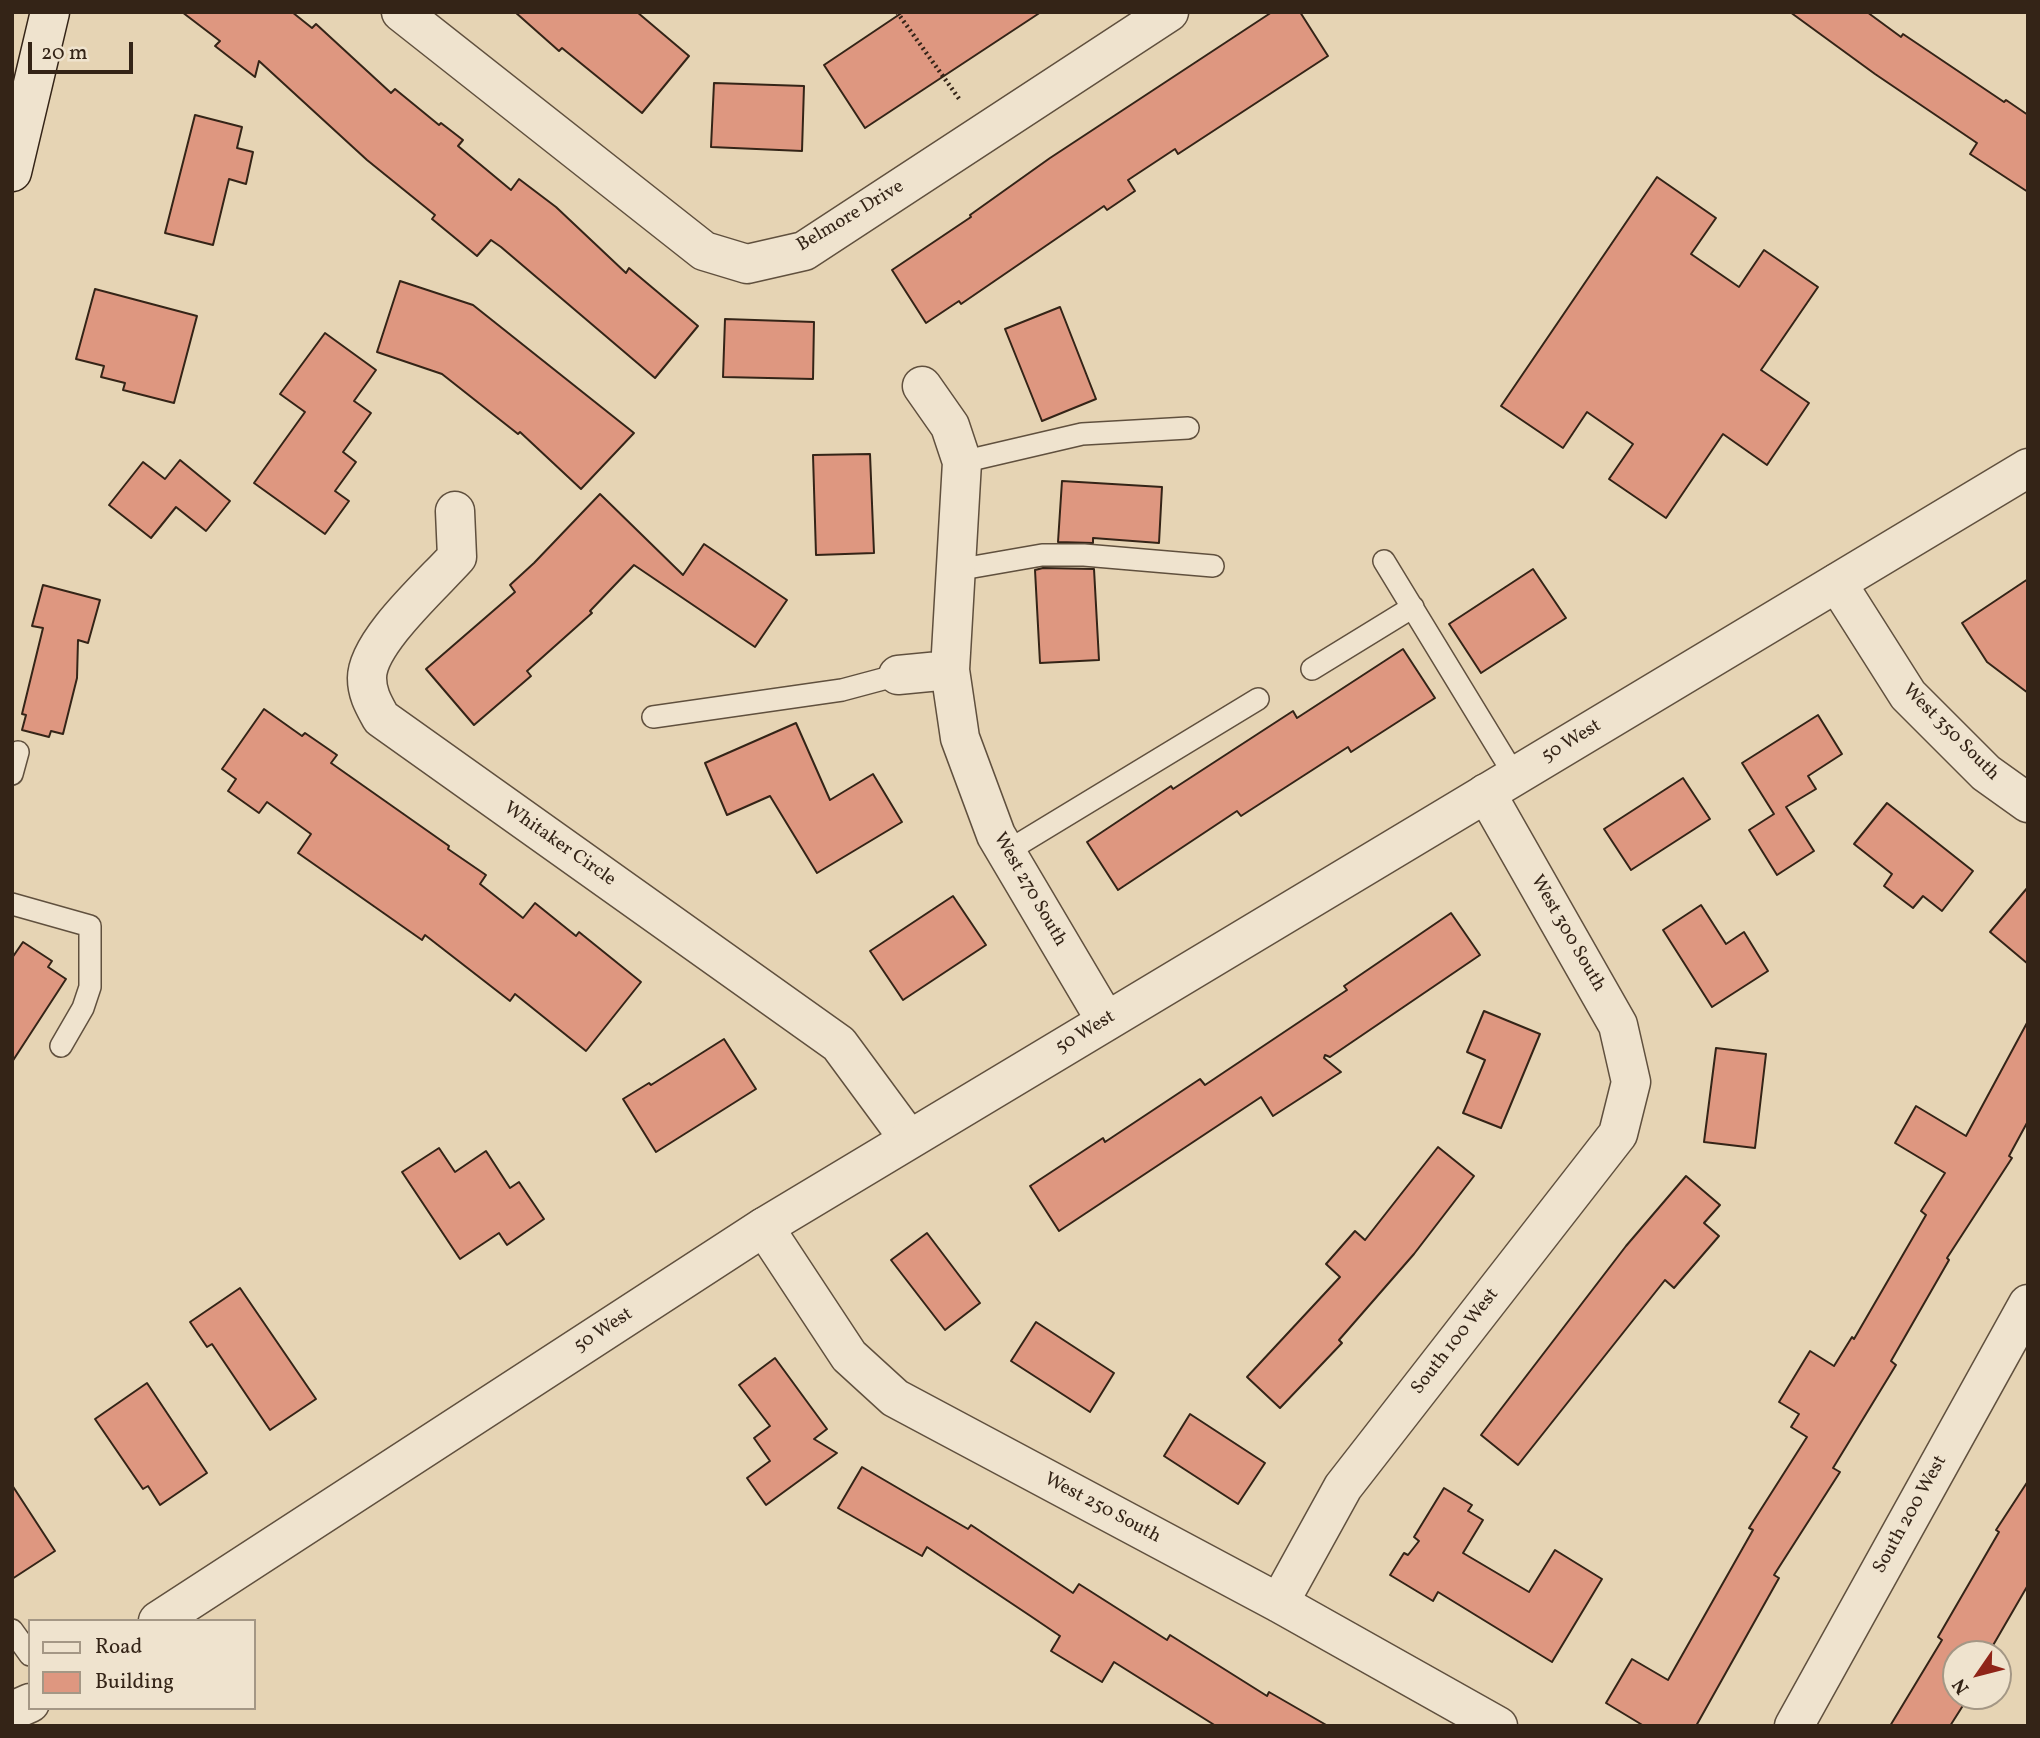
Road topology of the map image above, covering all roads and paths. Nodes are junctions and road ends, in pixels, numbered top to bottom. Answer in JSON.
{"nodes":[{"id":1,"x":50,"y":12,"type":"edge"},
{"id":2,"x":401,"y":12,"type":"edge"},
{"id":3,"x":897,"y":12,"type":"edge"},
{"id":4,"x":1169,"y":12,"type":"edge"},
{"id":5,"x":960,"y":100,"type":"dead end"},
{"id":6,"x":18,"y":125,"type":"edge"},
{"id":7,"x":12,"y":172,"type":"edge"},
{"id":8,"x":922,"y":386,"type":"dead end"},
{"id":9,"x":1188,"y":428,"type":"dead end"},
{"id":10,"x":962,"y":462,"type":"junction"},
{"id":11,"x":2028,"y":468,"type":"edge"},
{"id":12,"x":455,"y":511,"type":"dead end"},
{"id":13,"x":1384,"y":561,"type":"dead end"},
{"id":14,"x":1213,"y":566,"type":"dead end"},
{"id":15,"x":956,"y":570,"type":"junction"},
{"id":16,"x":1837,"y":583,"type":"junction"},
{"id":17,"x":1413,"y":607,"type":"junction"},
{"id":18,"x":1312,"y":669,"type":"dead end"},
{"id":19,"x":950,"y":670,"type":"junction"},
{"id":20,"x":898,"y":676,"type":"joint"},
{"id":21,"x":1258,"y":699,"type":"dead end"},
{"id":22,"x":653,"y":717,"type":"dead end"},
{"id":23,"x":18,"y":752,"type":"dead end"},
{"id":24,"x":12,"y":774,"type":"edge"},
{"id":25,"x":1501,"y":784,"type":"junction"},
{"id":26,"x":2028,"y":803,"type":"edge"},
{"id":27,"x":1006,"y":852,"type":"junction"},
{"id":28,"x":12,"y":904,"type":"edge"},
{"id":29,"x":1106,"y":1021,"type":"junction"},
{"id":30,"x":61,"y":1046,"type":"dead end"},
{"id":31,"x":1631,"y":1082,"type":"joint"},
{"id":32,"x":909,"y":1139,"type":"junction"},
{"id":33,"x":764,"y":1227,"type":"junction"},
{"id":34,"x":2028,"y":1304,"type":"edge"},
{"id":35,"x":1279,"y":1604,"type":"junction"},
{"id":36,"x":161,"y":1619,"type":"edge"},
{"id":37,"x":12,"y":1630,"type":"edge"},
{"id":38,"x":28,"y":1652,"type":"edge"},
{"id":39,"x":28,"y":1704,"type":"edge"},
{"id":40,"x":12,"y":1711,"type":"edge"},
{"id":41,"x":1498,"y":1726,"type":"edge"},
{"id":42,"x":1794,"y":1726,"type":"edge"}],
"edges":[{"from":1,"to":6,"type":"street"},
{"from":2,"to":4,"type":"street","name":"Belmore Drive"},
{"from":3,"to":5,"type":"path"},
{"from":6,"to":7,"type":"street"},
{"from":8,"to":10,"type":"street","name":"West 270 South"},
{"from":9,"to":10,"type":"lane"},
{"from":10,"to":15,"type":"street","name":"West 270 South"},
{"from":11,"to":16,"type":"street","name":"50 West"},
{"from":12,"to":32,"type":"street","name":"Whitaker Circle"},
{"from":13,"to":17,"type":"lane"},
{"from":14,"to":15,"type":"lane"},
{"from":15,"to":19,"type":"street","name":"West 270 South"},
{"from":16,"to":25,"type":"street","name":"50 West"},
{"from":16,"to":26,"type":"street","name":"West 350 South"},
{"from":17,"to":18,"type":"lane"},
{"from":17,"to":25,"type":"lane"},
{"from":19,"to":20,"type":"street"},
{"from":19,"to":27,"type":"street","name":"West 270 South"},
{"from":20,"to":22,"type":"lane"},
{"from":21,"to":27,"type":"lane"},
{"from":23,"to":24,"type":"lane"},
{"from":25,"to":29,"type":"street","name":"50 West"},
{"from":25,"to":31,"type":"street","name":"West 300 South"},
{"from":27,"to":29,"type":"street","name":"West 270 South"},
{"from":28,"to":30,"type":"lane"},
{"from":29,"to":32,"type":"street","name":"50 West"},
{"from":31,"to":35,"type":"street","name":"South 100 West"},
{"from":32,"to":33,"type":"street","name":"50 West"},
{"from":33,"to":35,"type":"street","name":"West 250 South"},
{"from":33,"to":36,"type":"street","name":"50 West"},
{"from":34,"to":42,"type":"street","name":"South 200 West"},
{"from":35,"to":41,"type":"street","name":"West 250 South"},
{"from":37,"to":38,"type":"lane"},
{"from":39,"to":40,"type":"street"}]}
